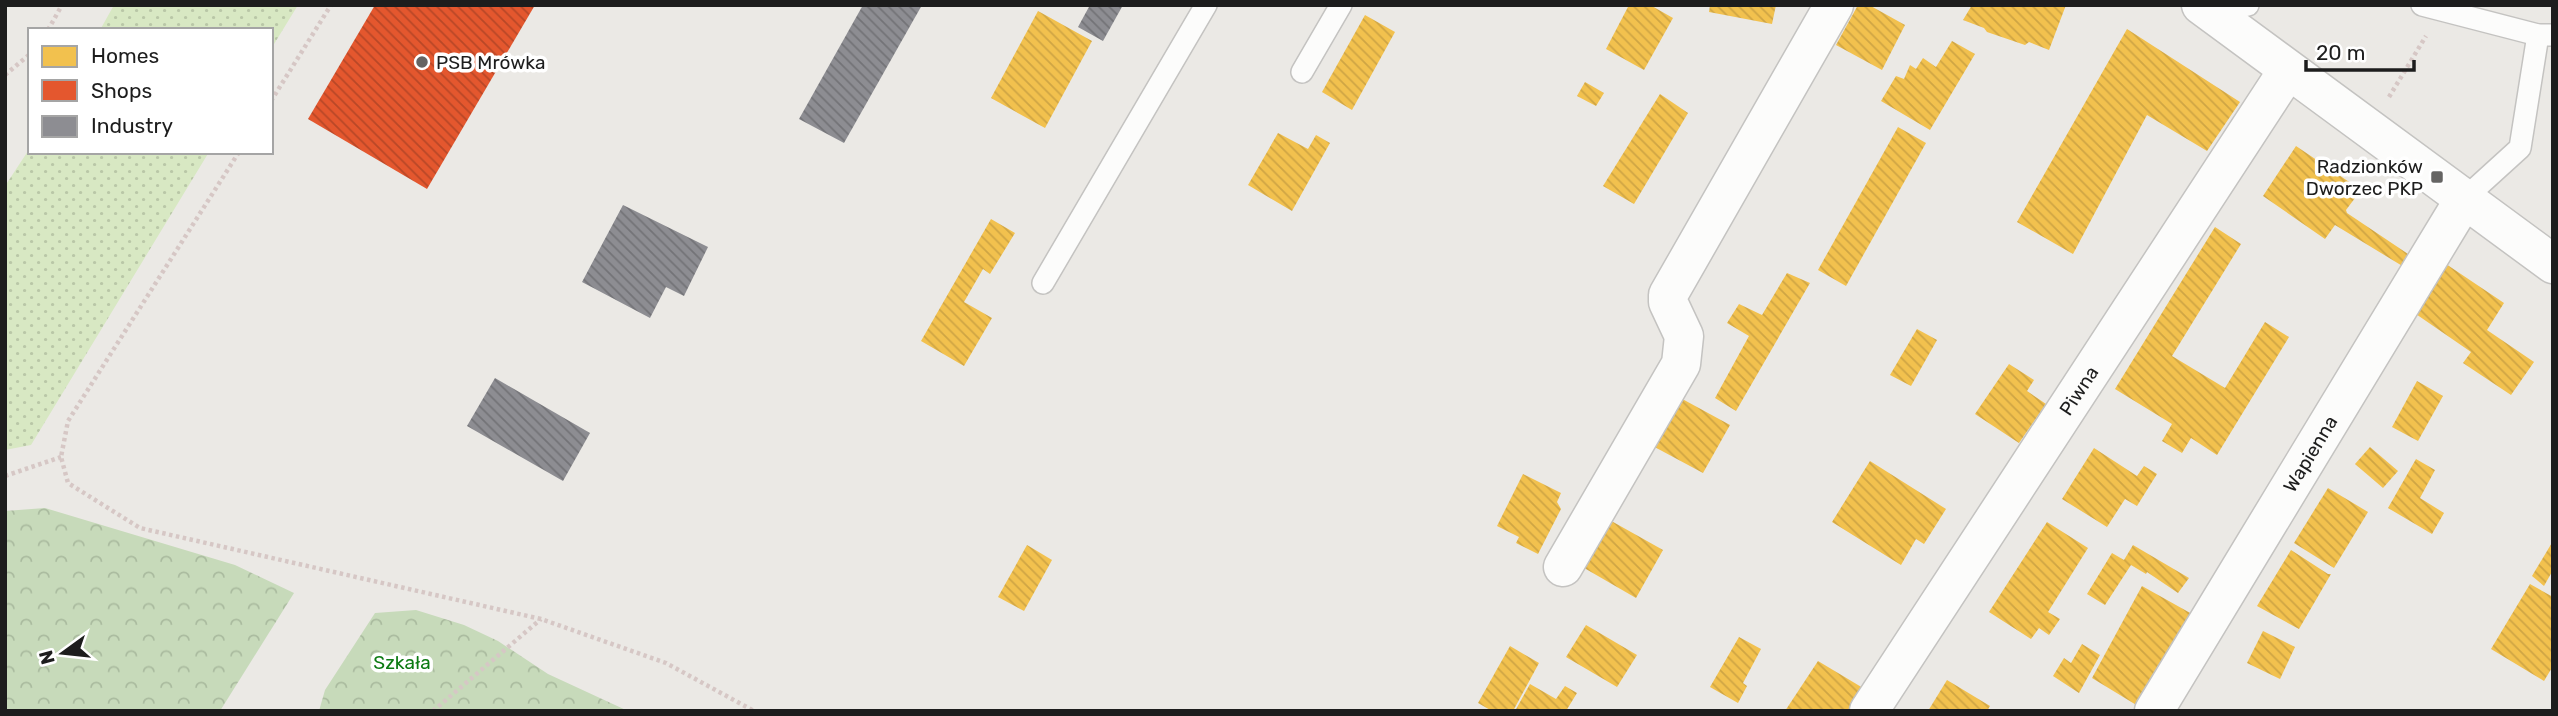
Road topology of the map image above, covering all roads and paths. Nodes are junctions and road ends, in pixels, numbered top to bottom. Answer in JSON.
{"nodes":[{"id":1,"x":62,"y":5,"type":"edge"},
{"id":2,"x":331,"y":5,"type":"edge"},
{"id":3,"x":1206,"y":5,"type":"edge"},
{"id":4,"x":1341,"y":5,"type":"edge"},
{"id":5,"x":1834,"y":5,"type":"edge"},
{"id":6,"x":2220,"y":8,"type":"edge"},
{"id":7,"x":2432,"y":8,"type":"edge"},
{"id":8,"x":49,"y":28,"type":"edge"},
{"id":9,"x":2545,"y":35,"type":"edge"},
{"id":10,"x":28,"y":56,"type":"edge"},
{"id":11,"x":2288,"y":70,"type":"junction"},
{"id":12,"x":1302,"y":72,"type":"dead end"},
{"id":13,"x":5,"y":75,"type":"edge"},
{"id":14,"x":273,"y":98,"type":"edge"},
{"id":15,"x":2370,"y":128,"type":"junction"},
{"id":16,"x":238,"y":154,"type":"edge"},
{"id":17,"x":2465,"y":198,"type":"junction"},
{"id":18,"x":2553,"y":264,"type":"edge"},
{"id":19,"x":1043,"y":283,"type":"dead end"},
{"id":20,"x":61,"y":457,"type":"junction"},
{"id":21,"x":5,"y":476,"type":"edge"},
{"id":22,"x":1563,"y":567,"type":"dead end"},
{"id":23,"x":541,"y":619,"type":"junction"},
{"id":24,"x":433,"y":711,"type":"edge"},
{"id":25,"x":754,"y":711,"type":"edge"},
{"id":26,"x":1869,"y":711,"type":"edge"},
{"id":27,"x":2154,"y":711,"type":"edge"}],
"edges":[{"from":1,"to":8,"type":"path"},
{"from":2,"to":14,"type":"path"},
{"from":3,"to":19,"type":"lane"},
{"from":4,"to":12,"type":"lane"},
{"from":5,"to":22,"type":"street"},
{"from":6,"to":11,"type":"street"},
{"from":7,"to":9,"type":"lane"},
{"from":7,"to":15,"type":"path"},
{"from":9,"to":17,"type":"lane"},
{"from":10,"to":13,"type":"path"},
{"from":11,"to":15,"type":"street"},
{"from":11,"to":26,"type":"street","name":"Piwna"},
{"from":15,"to":17,"type":"street"},
{"from":16,"to":20,"type":"path"},
{"from":17,"to":18,"type":"street"},
{"from":17,"to":27,"type":"street","name":"Wapienna"},
{"from":20,"to":21,"type":"path"},
{"from":20,"to":23,"type":"path"},
{"from":23,"to":24,"type":"path"},
{"from":23,"to":25,"type":"path"}]}
